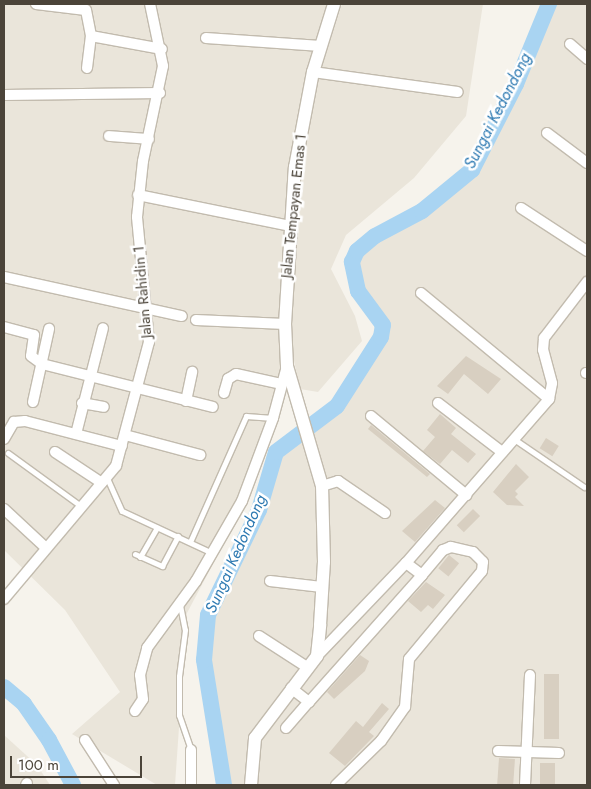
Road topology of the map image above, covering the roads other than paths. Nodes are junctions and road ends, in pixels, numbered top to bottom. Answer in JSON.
{"nodes":[{"id":1,"x":36,"y":4,"type":"edge"},
{"id":2,"x":150,"y":4,"type":"edge"},
{"id":3,"x":334,"y":4,"type":"edge"},
{"id":4,"x":91,"y":36,"type":"junction"},
{"id":5,"x":206,"y":38,"type":"dead end"},
{"id":6,"x":570,"y":44,"type":"dead end"},
{"id":7,"x":321,"y":46,"type":"junction"},
{"id":8,"x":162,"y":49,"type":"junction"},
{"id":9,"x":587,"y":59,"type":"edge"},
{"id":10,"x":87,"y":68,"type":"dead end"},
{"id":11,"x":313,"y":72,"type":"junction"},
{"id":12,"x":458,"y":92,"type":"dead end"},
{"id":13,"x":160,"y":93,"type":"junction"},
{"id":14,"x":4,"y":95,"type":"edge"},
{"id":15,"x":547,"y":132,"type":"dead end"},
{"id":16,"x":109,"y":136,"type":"dead end"},
{"id":17,"x":149,"y":139,"type":"junction"},
{"id":18,"x":587,"y":163,"type":"edge"},
{"id":19,"x":138,"y":195,"type":"junction"},
{"id":20,"x":521,"y":208,"type":"dead end"},
{"id":21,"x":290,"y":226,"type":"junction"},
{"id":22,"x":587,"y":251,"type":"edge"},
{"id":23,"x":4,"y":277,"type":"edge"},
{"id":24,"x":587,"y":282,"type":"edge"},
{"id":25,"x":420,"y":294,"type":"dead end"},
{"id":26,"x":146,"y":308,"type":"junction"},
{"id":27,"x":182,"y":316,"type":"dead end"},
{"id":28,"x":196,"y":320,"type":"dead end"},
{"id":29,"x":285,"y":324,"type":"junction"},
{"id":30,"x":4,"y":327,"type":"edge"},
{"id":31,"x":103,"y":328,"type":"dead end"},
{"id":32,"x":49,"y":329,"type":"dead end"},
{"id":33,"x":42,"y":364,"type":"junction"},
{"id":34,"x":287,"y":366,"type":"junction"},
{"id":35,"x":192,"y":372,"type":"dead end"},
{"id":36,"x":90,"y":375,"type":"junction"},
{"id":37,"x":281,"y":384,"type":"junction"},
{"id":38,"x":136,"y":390,"type":"junction"},
{"id":39,"x":224,"y":393,"type":"dead end"},
{"id":40,"x":549,"y":399,"type":"junction"},
{"id":41,"x":186,"y":401,"type":"junction"},
{"id":42,"x":33,"y":402,"type":"dead end"},
{"id":43,"x":82,"y":403,"type":"junction"},
{"id":44,"x":438,"y":403,"type":"dead end"},
{"id":45,"x":104,"y":407,"type":"dead end"},
{"id":46,"x":214,"y":407,"type":"dead end"},
{"id":47,"x":371,"y":416,"type":"dead end"},
{"id":48,"x":273,"y":418,"type":"junction"},
{"id":49,"x":76,"y":434,"type":"junction"},
{"id":50,"x":124,"y":435,"type":"junction"},
{"id":51,"x":514,"y":438,"type":"junction"},
{"id":52,"x":4,"y":439,"type":"edge"},
{"id":53,"x":122,"y":446,"type":"junction"},
{"id":54,"x":55,"y":452,"type":"dead end"},
{"id":55,"x":502,"y":452,"type":"junction"},
{"id":56,"x":8,"y":453,"type":"dead end"},
{"id":57,"x":200,"y":455,"type":"dead end"},
{"id":58,"x":104,"y":480,"type":"junction"},
{"id":59,"x":322,"y":486,"type":"junction"},
{"id":60,"x":584,"y":487,"type":"dead end"},
{"id":61,"x":466,"y":494,"type":"junction"},
{"id":62,"x":81,"y":506,"type":"junction"},
{"id":63,"x":4,"y":509,"type":"edge"},
{"id":64,"x":385,"y":513,"type":"dead end"},
{"id":65,"x":157,"y":527,"type":"junction"},
{"id":66,"x":178,"y":536,"type":"junction"},
{"id":67,"x":190,"y":542,"type":"junction"},
{"id":68,"x":45,"y":547,"type":"junction"},
{"id":69,"x":212,"y":553,"type":"junction"},
{"id":70,"x":406,"y":563,"type":"junction"},
{"id":71,"x":422,"y":575,"type":"junction"},
{"id":72,"x":270,"y":582,"type":"dead end"},
{"id":73,"x":322,"y":586,"type":"junction"},
{"id":74,"x":4,"y":599,"type":"edge"},
{"id":75,"x":180,"y":604,"type":"junction"},
{"id":76,"x":259,"y":636,"type":"dead end"},
{"id":77,"x":316,"y":656,"type":"junction"},
{"id":78,"x":307,"y":668,"type":"junction"},
{"id":79,"x":530,"y":675,"type":"dead end"},
{"id":80,"x":291,"y":688,"type":"junction"},
{"id":81,"x":309,"y":702,"type":"junction"},
{"id":82,"x":135,"y":712,"type":"dead end"},
{"id":83,"x":286,"y":728,"type":"dead end"},
{"id":84,"x":85,"y":740,"type":"dead end"},
{"id":85,"x":191,"y":750,"type":"joint"},
{"id":86,"x":498,"y":751,"type":"dead end"},
{"id":87,"x":527,"y":752,"type":"junction"},
{"id":88,"x":559,"y":753,"type":"dead end"},
{"id":89,"x":340,"y":784,"type":"edge"},
{"id":90,"x":114,"y":785,"type":"edge"},
{"id":91,"x":192,"y":785,"type":"edge"},
{"id":92,"x":251,"y":785,"type":"edge"},
{"id":93,"x":525,"y":785,"type":"edge"}],
"edges":[{"from":1,"to":4,"type":"street"},
{"from":2,"to":8,"type":"street","name":"Jalan Rahidin 1"},
{"from":3,"to":7,"type":"street","name":"Jalan Tempayan Emas 1"},
{"from":4,"to":8,"type":"street"},
{"from":4,"to":10,"type":"street"},
{"from":5,"to":7,"type":"street"},
{"from":6,"to":9,"type":"street"},
{"from":7,"to":11,"type":"street","name":"Jalan Tempayan Emas 1"},
{"from":8,"to":13,"type":"street","name":"Jalan Rahidin 1"},
{"from":11,"to":12,"type":"street"},
{"from":11,"to":21,"type":"street","name":"Jalan Tempayan Emas 1"},
{"from":13,"to":14,"type":"street"},
{"from":13,"to":17,"type":"street","name":"Jalan Rahidin 1"},
{"from":15,"to":18,"type":"street"},
{"from":16,"to":17,"type":"street"},
{"from":17,"to":19,"type":"street","name":"Jalan Rahidin 1"},
{"from":19,"to":21,"type":"street"},
{"from":19,"to":26,"type":"street","name":"Jalan Rahidin 1"},
{"from":20,"to":22,"type":"street"},
{"from":21,"to":29,"type":"street","name":"Jalan Tempayan Emas 1"},
{"from":23,"to":26,"type":"street"},
{"from":24,"to":40,"type":"street"},
{"from":25,"to":40,"type":"street"},
{"from":26,"to":27,"type":"street"},
{"from":26,"to":38,"type":"street","name":"Jalan Rahidin 1"},
{"from":28,"to":29,"type":"street"},
{"from":29,"to":34,"type":"street","name":"Jalan Tempayan Emas 1"},
{"from":30,"to":33,"type":"street"},
{"from":31,"to":36,"type":"street"},
{"from":32,"to":33,"type":"street"},
{"from":33,"to":36,"type":"street"},
{"from":33,"to":42,"type":"street"},
{"from":34,"to":37,"type":"street"},
{"from":34,"to":59,"type":"street","name":"Jalan Tempayan Emas 1"},
{"from":35,"to":41,"type":"street"},
{"from":36,"to":38,"type":"street"},
{"from":36,"to":43,"type":"street"},
{"from":37,"to":39,"type":"street"},
{"from":37,"to":48,"type":"street"},
{"from":38,"to":41,"type":"street"},
{"from":38,"to":50,"type":"street","name":"Jalan Rahidin 1"},
{"from":40,"to":51,"type":"street"},
{"from":41,"to":46,"type":"street"},
{"from":43,"to":45,"type":"street"},
{"from":43,"to":49,"type":"street"},
{"from":44,"to":55,"type":"street"},
{"from":47,"to":61,"type":"street"},
{"from":48,"to":67,"type":"lane"},
{"from":48,"to":69,"type":"street"},
{"from":49,"to":52,"type":"street"},
{"from":49,"to":53,"type":"street"},
{"from":50,"to":53,"type":"street","name":"Jalan Rahidin 1"},
{"from":50,"to":57,"type":"street"},
{"from":51,"to":55,"type":"street"},
{"from":51,"to":60,"type":"lane"},
{"from":53,"to":58,"type":"street","name":"Jalan Rahidin 1"},
{"from":54,"to":58,"type":"street"},
{"from":55,"to":61,"type":"street"},
{"from":56,"to":62,"type":"lane"},
{"from":58,"to":62,"type":"street","name":"Jalan Rahidin 1"},
{"from":58,"to":65,"type":"lane"},
{"from":59,"to":64,"type":"street"},
{"from":59,"to":73,"type":"street","name":"Jalan Tempayan Emas 1"},
{"from":61,"to":70,"type":"street"},
{"from":62,"to":68,"type":"street","name":"Jalan Rahidin 1"},
{"from":63,"to":68,"type":"street"},
{"from":65,"to":66,"type":"lane"},
{"from":65,"to":66,"type":"lane"},
{"from":66,"to":67,"type":"lane"},
{"from":67,"to":69,"type":"lane"},
{"from":68,"to":74,"type":"street","name":"Jalan Rahidin 1"},
{"from":69,"to":75,"type":"street"},
{"from":70,"to":71,"type":"street"},
{"from":70,"to":77,"type":"street"},
{"from":71,"to":81,"type":"street"},
{"from":71,"to":89,"type":"street"},
{"from":72,"to":73,"type":"street"},
{"from":73,"to":77,"type":"street","name":"Jalan Tempayan Emas 1"},
{"from":75,"to":82,"type":"street"},
{"from":75,"to":85,"type":"lane"},
{"from":76,"to":78,"type":"street"},
{"from":77,"to":78,"type":"street"},
{"from":78,"to":80,"type":"street"},
{"from":79,"to":87,"type":"street"},
{"from":80,"to":81,"type":"street"},
{"from":80,"to":92,"type":"street"},
{"from":81,"to":83,"type":"street"},
{"from":84,"to":90,"type":"street"},
{"from":85,"to":91,"type":"street"},
{"from":86,"to":87,"type":"street"},
{"from":87,"to":88,"type":"street"},
{"from":87,"to":93,"type":"street"}]}
